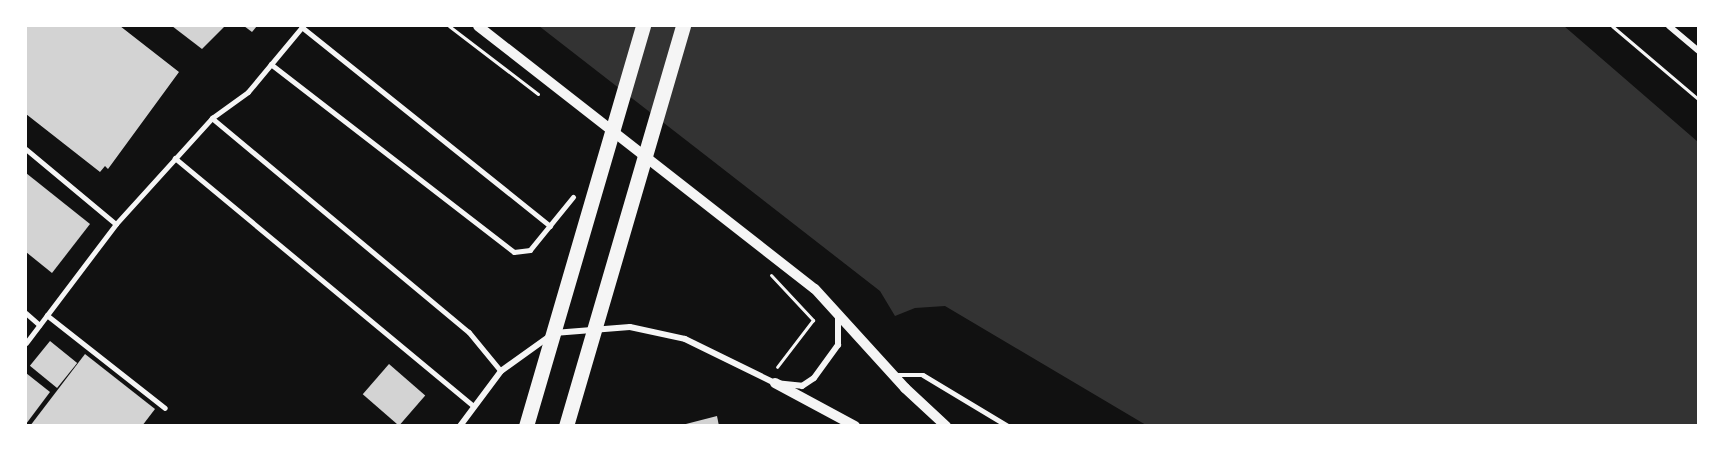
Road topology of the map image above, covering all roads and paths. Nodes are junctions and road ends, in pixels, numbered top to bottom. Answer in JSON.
{"nodes":[{"id":1,"x":302,"y":26,"type":"edge"},
{"id":2,"x":478,"y":26,"type":"edge"},
{"id":3,"x":643,"y":26,"type":"edge"},
{"id":4,"x":683,"y":26,"type":"edge"},
{"id":5,"x":1612,"y":26,"type":"edge"},
{"id":6,"x":1669,"y":26,"type":"edge"},
{"id":7,"x":1698,"y":50,"type":"edge"},
{"id":8,"x":271,"y":64,"type":"junction"},
{"id":9,"x":1698,"y":99,"type":"edge"},
{"id":10,"x":212,"y":118,"type":"junction"},
{"id":11,"x":26,"y":149,"type":"edge"},
{"id":12,"x":175,"y":158,"type":"junction"},
{"id":13,"x":573,"y":197,"type":"dead end"},
{"id":14,"x":116,"y":224,"type":"junction"},
{"id":15,"x":550,"y":226,"type":"junction"},
{"id":16,"x":832,"y":306,"type":"junction"},
{"id":17,"x":26,"y":313,"type":"edge"},
{"id":18,"x":47,"y":315,"type":"junction"},
{"id":19,"x":40,"y":325,"type":"junction"},
{"id":20,"x":26,"y":343,"type":"edge"},
{"id":21,"x":501,"y":371,"type":"junction"},
{"id":22,"x":894,"y":375,"type":"junction"},
{"id":23,"x":775,"y":383,"type":"junction"},
{"id":24,"x":474,"y":406,"type":"junction"},
{"id":25,"x":165,"y":408,"type":"dead end"},
{"id":26,"x":460,"y":426,"type":"edge"},
{"id":27,"x":526,"y":426,"type":"edge"},
{"id":28,"x":566,"y":426,"type":"edge"},
{"id":29,"x":855,"y":426,"type":"edge"},
{"id":30,"x":946,"y":426,"type":"edge"},
{"id":31,"x":1008,"y":426,"type":"edge"}],
"edges":[{"from":1,"to":8,"type":"lane"},
{"from":1,"to":15,"type":"lane"},
{"from":2,"to":16,"type":"street"},
{"from":3,"to":27,"type":"highway"},
{"from":4,"to":28,"type":"highway"},
{"from":5,"to":9,"type":"path"},
{"from":6,"to":7,"type":"street"},
{"from":8,"to":10,"type":"lane"},
{"from":8,"to":15,"type":"lane"},
{"from":10,"to":12,"type":"lane"},
{"from":10,"to":21,"type":"lane"},
{"from":11,"to":14,"type":"lane"},
{"from":12,"to":14,"type":"lane"},
{"from":12,"to":24,"type":"lane"},
{"from":13,"to":15,"type":"lane"},
{"from":14,"to":18,"type":"lane"},
{"from":16,"to":22,"type":"street"},
{"from":16,"to":23,"type":"street"},
{"from":17,"to":19,"type":"lane"},
{"from":18,"to":19,"type":"lane"},
{"from":18,"to":25,"type":"lane"},
{"from":19,"to":20,"type":"lane"},
{"from":21,"to":23,"type":"street"},
{"from":21,"to":24,"type":"street"},
{"from":22,"to":30,"type":"street"},
{"from":22,"to":31,"type":"lane"},
{"from":23,"to":29,"type":"street"},
{"from":24,"to":26,"type":"street"}]}
